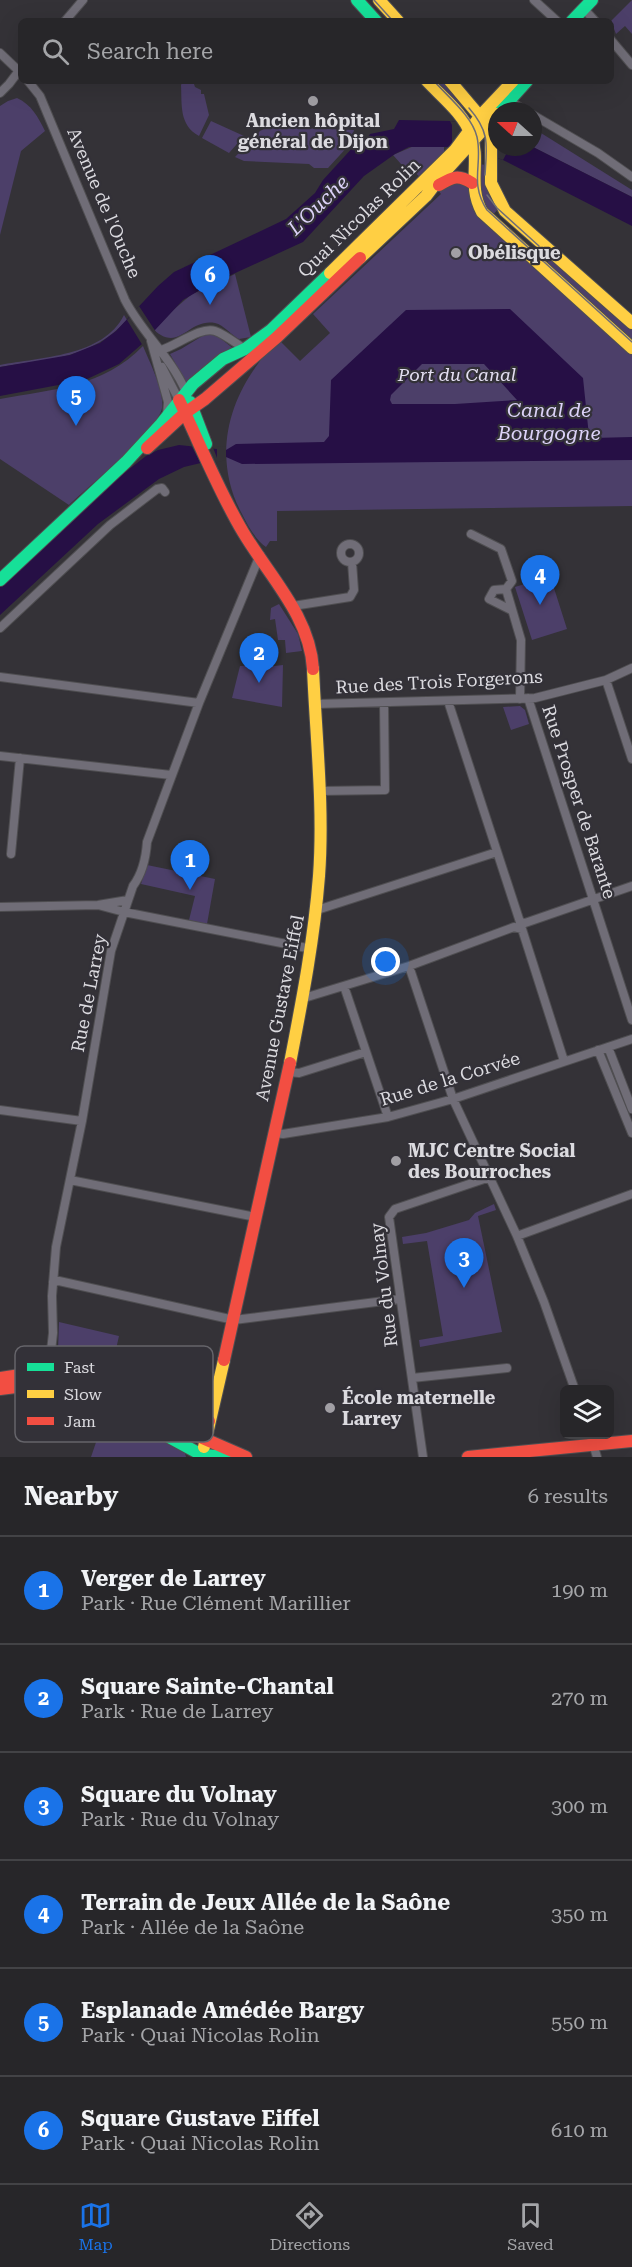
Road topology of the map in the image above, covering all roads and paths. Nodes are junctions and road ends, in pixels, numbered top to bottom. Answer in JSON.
{"nodes":[{"id":1,"x":83,"y":0,"type":"edge"},
{"id":2,"x":357,"y":0,"type":"edge"},
{"id":3,"x":534,"y":0,"type":"edge"},
{"id":4,"x":602,"y":0,"type":"edge"},
{"id":5,"x":382,"y":1,"type":"edge"},
{"id":6,"x":589,"y":13,"type":"edge"},
{"id":7,"x":68,"y":18,"type":"edge"},
{"id":8,"x":373,"y":18,"type":"edge"},
{"id":9,"x":396,"y":18,"type":"edge"},
{"id":10,"x":554,"y":18,"type":"edge"},
{"id":11,"x":614,"y":43,"type":"edge"},
{"id":12,"x":0,"y":52,"type":"edge"},
{"id":13,"x":631,"y":63,"type":"edge"},
{"id":14,"x":18,"y":69,"type":"edge"},
{"id":15,"x":18,"y":73,"type":"edge"},
{"id":16,"x":30,"y":84,"type":"edge"},
{"id":17,"x":430,"y":84,"type":"edge"},
{"id":18,"x":453,"y":84,"type":"edge"},
{"id":19,"x":512,"y":84,"type":"edge"},
{"id":20,"x":523,"y":84,"type":"edge"},
{"id":21,"x":0,"y":93,"type":"edge"},
{"id":22,"x":505,"y":97,"type":"junction"},
{"id":23,"x":503,"y":102,"type":"edge"},
{"id":24,"x":512,"y":102,"type":"edge"},
{"id":25,"x":542,"y":121,"type":"edge"},
{"id":26,"x":488,"y":122,"type":"edge"},
{"id":27,"x":475,"y":133,"type":"junction"},
{"id":28,"x":632,"y":177,"type":"edge"},
{"id":29,"x":472,"y":183,"type":"junction"},
{"id":30,"x":426,"y":196,"type":"junction"},
{"id":31,"x":395,"y":218,"type":"junction"},
{"id":32,"x":632,"y":323,"type":"edge"},
{"id":33,"x":274,"y":333,"type":"junction"},
{"id":34,"x":632,"y":348,"type":"edge"},
{"id":35,"x":244,"y":349,"type":"junction"},
{"id":36,"x":158,"y":351,"type":"junction"},
{"id":37,"x":185,"y":403,"type":"junction"},
{"id":38,"x":167,"y":415,"type":"junction"},
{"id":39,"x":165,"y":433,"type":"junction"},
{"id":40,"x":200,"y":439,"type":"junction"},
{"id":41,"x":141,"y":452,"type":"junction"},
{"id":42,"x":126,"y":462,"type":"junction"},
{"id":43,"x":165,"y":492,"type":"dead end"},
{"id":44,"x":471,"y":534,"type":"dead end"},
{"id":45,"x":260,"y":555,"type":"junction"},
{"id":46,"x":352,"y":562,"type":"dead end"},
{"id":47,"x":0,"y":580,"type":"edge"},
{"id":48,"x":506,"y":589,"type":"junction"},
{"id":49,"x":293,"y":606,"type":"junction"},
{"id":50,"x":511,"y":610,"type":"junction"},
{"id":51,"x":0,"y":628,"type":"edge"},
{"id":52,"x":632,"y":668,"type":"edge"},
{"id":53,"x":0,"y":677,"type":"edge"},
{"id":54,"x":606,"y":680,"type":"junction"},
{"id":55,"x":524,"y":698,"type":"junction"},
{"id":56,"x":448,"y":701,"type":"junction"},
{"id":57,"x":199,"y":703,"type":"junction"},
{"id":58,"x":384,"y":703,"type":"junction"},
{"id":59,"x":315,"y":704,"type":"junction"},
{"id":60,"x":0,"y":756,"type":"edge"},
{"id":61,"x":20,"y":758,"type":"junction"},
{"id":62,"x":632,"y":759,"type":"edge"},
{"id":63,"x":171,"y":775,"type":"junction"},
{"id":64,"x":318,"y":791,"type":"junction"},
{"id":65,"x":497,"y":852,"type":"junction"},
{"id":66,"x":11,"y":854,"type":"dead end"},
{"id":67,"x":632,"y":886,"type":"edge"},
{"id":68,"x":594,"y":899,"type":"junction"},
{"id":69,"x":128,"y":900,"type":"junction"},
{"id":70,"x":98,"y":905,"type":"junction"},
{"id":71,"x":0,"y":908,"type":"edge"},
{"id":72,"x":317,"y":910,"type":"junction"},
{"id":73,"x":124,"y":912,"type":"junction"},
{"id":74,"x":524,"y":926,"type":"junction"},
{"id":75,"x":312,"y":949,"type":"junction"},
{"id":76,"x":409,"y":966,"type":"junction"},
{"id":77,"x":344,"y":986,"type":"junction"},
{"id":78,"x":304,"y":998,"type":"junction"},
{"id":79,"x":632,"y":1020,"type":"edge"},
{"id":80,"x":632,"y":1039,"type":"edge"},
{"id":81,"x":608,"y":1047,"type":"junction"},
{"id":82,"x":598,"y":1050,"type":"junction"},
{"id":83,"x":366,"y":1052,"type":"junction"},
{"id":84,"x":564,"y":1061,"type":"junction"},
{"id":85,"x":288,"y":1072,"type":"junction"},
{"id":86,"x":453,"y":1099,"type":"junction"},
{"id":87,"x":632,"y":1109,"type":"edge"},
{"id":88,"x":0,"y":1110,"type":"edge"},
{"id":89,"x":388,"y":1117,"type":"junction"},
{"id":90,"x":82,"y":1121,"type":"junction"},
{"id":91,"x":274,"y":1133,"type":"junction"},
{"id":92,"x":632,"y":1133,"type":"edge"},
{"id":93,"x":490,"y":1177,"type":"junction"},
{"id":94,"x":70,"y":1180,"type":"junction"},
{"id":95,"x":632,"y":1194,"type":"edge"},
{"id":96,"x":256,"y":1217,"type":"junction"},
{"id":97,"x":517,"y":1236,"type":"junction"},
{"id":98,"x":53,"y":1282,"type":"junction"},
{"id":99,"x":400,"y":1299,"type":"junction"},
{"id":100,"x":234,"y":1320,"type":"junction"},
{"id":101,"x":52,"y":1346,"type":"edge"},
{"id":102,"x":507,"y":1368,"type":"dead end"},
{"id":103,"x":15,"y":1376,"type":"edge"},
{"id":104,"x":0,"y":1378,"type":"edge"},
{"id":105,"x":412,"y":1378,"type":"junction"},
{"id":106,"x":573,"y":1385,"type":"edge"},
{"id":107,"x":15,"y":1387,"type":"edge"},
{"id":108,"x":0,"y":1389,"type":"edge"},
{"id":109,"x":213,"y":1405,"type":"edge"},
{"id":110,"x":632,"y":1441,"type":"edge"},
{"id":111,"x":178,"y":1442,"type":"edge"},
{"id":112,"x":207,"y":1442,"type":"edge"},
{"id":113,"x":594,"y":1446,"type":"edge"},
{"id":114,"x":202,"y":1456,"type":"edge"},
{"id":115,"x":240,"y":1456,"type":"edge"},
{"id":116,"x":423,"y":1457,"type":"edge"},
{"id":117,"x":468,"y":1457,"type":"edge"}],
"edges":[{"from":1,"to":7,"type":"street"},
{"from":2,"to":8,"type":"main road"},
{"from":3,"to":10,"type":"street"},
{"from":4,"to":6,"type":"main road"},
{"from":5,"to":9,"type":"main road"},
{"from":11,"to":13,"type":"street"},
{"from":12,"to":14,"type":"street"},
{"from":15,"to":21,"type":"street"},
{"from":16,"to":36,"type":"street","name":"Avenue de l'Ouche"},
{"from":17,"to":27,"type":"main road"},
{"from":18,"to":27,"type":"main road"},
{"from":19,"to":22,"type":"main road"},
{"from":20,"to":22,"type":"main road"},
{"from":22,"to":23,"type":"main road"},
{"from":22,"to":24,"type":"street"},
{"from":22,"to":27,"type":"main road"},
{"from":25,"to":28,"type":"street"},
{"from":26,"to":27,"type":"main road"},
{"from":27,"to":29,"type":"main road"},
{"from":27,"to":30,"type":"main road","name":"Quai Nicolas Rolin"},
{"from":27,"to":31,"type":"main road","name":"Quai Nicolas Rolin"},
{"from":27,"to":32,"type":"main road"},
{"from":29,"to":30,"type":"main road"},
{"from":29,"to":34,"type":"main road"},
{"from":30,"to":31,"type":"main road","name":"Quai Nicolas Rolin"},
{"from":31,"to":33,"type":"main road","name":"Quai Nicolas Rolin"},
{"from":33,"to":35,"type":"main road","name":"Quai Nicolas Rolin"},
{"from":33,"to":37,"type":"main road","name":"Quai Nicolas Rolin"},
{"from":35,"to":36,"type":"street"},
{"from":35,"to":37,"type":"main road","name":"Quai Nicolas Rolin"},
{"from":36,"to":37,"type":"street","name":"Avenue de l'Ouche"},
{"from":36,"to":38,"type":"street","name":"Avenue de l'Ouche"},
{"from":37,"to":38,"type":"main road","name":"Quai Nicolas Rolin"},
{"from":37,"to":39,"type":"main road","name":"Quai Nicolas Rolin"},
{"from":37,"to":40,"type":"main road","name":"Avenue Gustave Eiffel"},
{"from":37,"to":41,"type":"main road"},
{"from":38,"to":42,"type":"main road","name":"Quai Nicolas Rolin"},
{"from":39,"to":40,"type":"main road"},
{"from":39,"to":41,"type":"main road","name":"Quai Nicolas Rolin"},
{"from":40,"to":45,"type":"main road","name":"Avenue Gustave Eiffel"},
{"from":41,"to":42,"type":"main road","name":"Quai Nicolas Rolin"},
{"from":42,"to":47,"type":"main road","name":"Quai Nicolas Rolin"},
{"from":43,"to":51,"type":"street"},
{"from":44,"to":48,"type":"street","name":"Rue Prosper de Barante"},
{"from":45,"to":49,"type":"main road","name":"Avenue Gustave Eiffel"},
{"from":45,"to":57,"type":"street","name":"Rue de Larrey"},
{"from":46,"to":49,"type":"street"},
{"from":48,"to":50,"type":"street","name":"Rue Prosper de Barante"},
{"from":48,"to":50,"type":"street"},
{"from":49,"to":59,"type":"main road","name":"Avenue Gustave Eiffel"},
{"from":50,"to":55,"type":"street","name":"Rue Prosper de Barante"},
{"from":52,"to":54,"type":"street","name":"Rue des Trois Forgerons"},
{"from":53,"to":57,"type":"street"},
{"from":54,"to":55,"type":"street","name":"Rue des Trois Forgerons"},
{"from":54,"to":62,"type":"street"},
{"from":55,"to":56,"type":"street","name":"Rue des Trois Forgerons"},
{"from":55,"to":68,"type":"street","name":"Rue Prosper de Barante"},
{"from":56,"to":58,"type":"street","name":"Rue des Trois Forgerons"},
{"from":56,"to":65,"type":"street"},
{"from":57,"to":63,"type":"street","name":"Rue de Larrey"},
{"from":58,"to":59,"type":"street","name":"Rue des Trois Forgerons"},
{"from":58,"to":64,"type":"street"},
{"from":59,"to":64,"type":"main road","name":"Avenue Gustave Eiffel"},
{"from":60,"to":61,"type":"street"},
{"from":61,"to":63,"type":"street"},
{"from":61,"to":66,"type":"street"},
{"from":63,"to":69,"type":"street","name":"Rue de Larrey"},
{"from":64,"to":72,"type":"main road","name":"Avenue Gustave Eiffel"},
{"from":65,"to":72,"type":"street"},
{"from":65,"to":74,"type":"street"},
{"from":67,"to":68,"type":"street"},
{"from":68,"to":74,"type":"street"},
{"from":68,"to":79,"type":"street","name":"Rue Prosper de Barante"},
{"from":69,"to":70,"type":"street"},
{"from":69,"to":73,"type":"street","name":"Rue de Larrey"},
{"from":70,"to":71,"type":"street"},
{"from":70,"to":73,"type":"street"},
{"from":72,"to":75,"type":"main road","name":"Avenue Gustave Eiffel"},
{"from":73,"to":75,"type":"street"},
{"from":73,"to":90,"type":"street","name":"Rue de Larrey"},
{"from":74,"to":76,"type":"street"},
{"from":74,"to":84,"type":"street"},
{"from":75,"to":78,"type":"main road","name":"Avenue Gustave Eiffel"},
{"from":76,"to":77,"type":"street"},
{"from":76,"to":86,"type":"street"},
{"from":77,"to":78,"type":"street"},
{"from":77,"to":83,"type":"street"},
{"from":78,"to":85,"type":"main road","name":"Avenue Gustave Eiffel"},
{"from":80,"to":81,"type":"street","name":"Rue de la Corvée"},
{"from":81,"to":82,"type":"street","name":"Rue de la Corvée"},
{"from":81,"to":87,"type":"street"},
{"from":82,"to":84,"type":"street","name":"Rue de la Corvée"},
{"from":82,"to":92,"type":"street"},
{"from":83,"to":85,"type":"street"},
{"from":83,"to":89,"type":"street"},
{"from":84,"to":86,"type":"street","name":"Rue de la Corvée"},
{"from":85,"to":91,"type":"main road","name":"Avenue Gustave Eiffel"},
{"from":86,"to":89,"type":"street","name":"Rue de la Corvée"},
{"from":86,"to":93,"type":"street"},
{"from":88,"to":90,"type":"street"},
{"from":89,"to":91,"type":"street","name":"Rue de la Corvée"},
{"from":90,"to":94,"type":"street","name":"Rue de Larrey"},
{"from":91,"to":96,"type":"main road","name":"Avenue Gustave Eiffel"},
{"from":93,"to":97,"type":"street"},
{"from":93,"to":99,"type":"street","name":"Rue du Volnay"},
{"from":94,"to":96,"type":"street"},
{"from":94,"to":98,"type":"street","name":"Rue de Larrey"},
{"from":95,"to":97,"type":"street"},
{"from":96,"to":100,"type":"main road","name":"Avenue Gustave Eiffel"},
{"from":97,"to":106,"type":"street"},
{"from":98,"to":100,"type":"street"},
{"from":98,"to":101,"type":"street","name":"Rue de Larrey"},
{"from":99,"to":100,"type":"street"},
{"from":99,"to":105,"type":"street","name":"Rue du Volnay"},
{"from":100,"to":109,"type":"main road","name":"Avenue Gustave Eiffel"},
{"from":102,"to":105,"type":"street"},
{"from":103,"to":104,"type":"main road"},
{"from":105,"to":116,"type":"street","name":"Rue du Volnay"},
{"from":107,"to":108,"type":"main road"},
{"from":110,"to":113,"type":"main road"},
{"from":111,"to":114,"type":"main road"},
{"from":112,"to":115,"type":"main road"},
{"from":113,"to":117,"type":"main road"},
{"from":114,"to":115,"type":"main road"}]}
